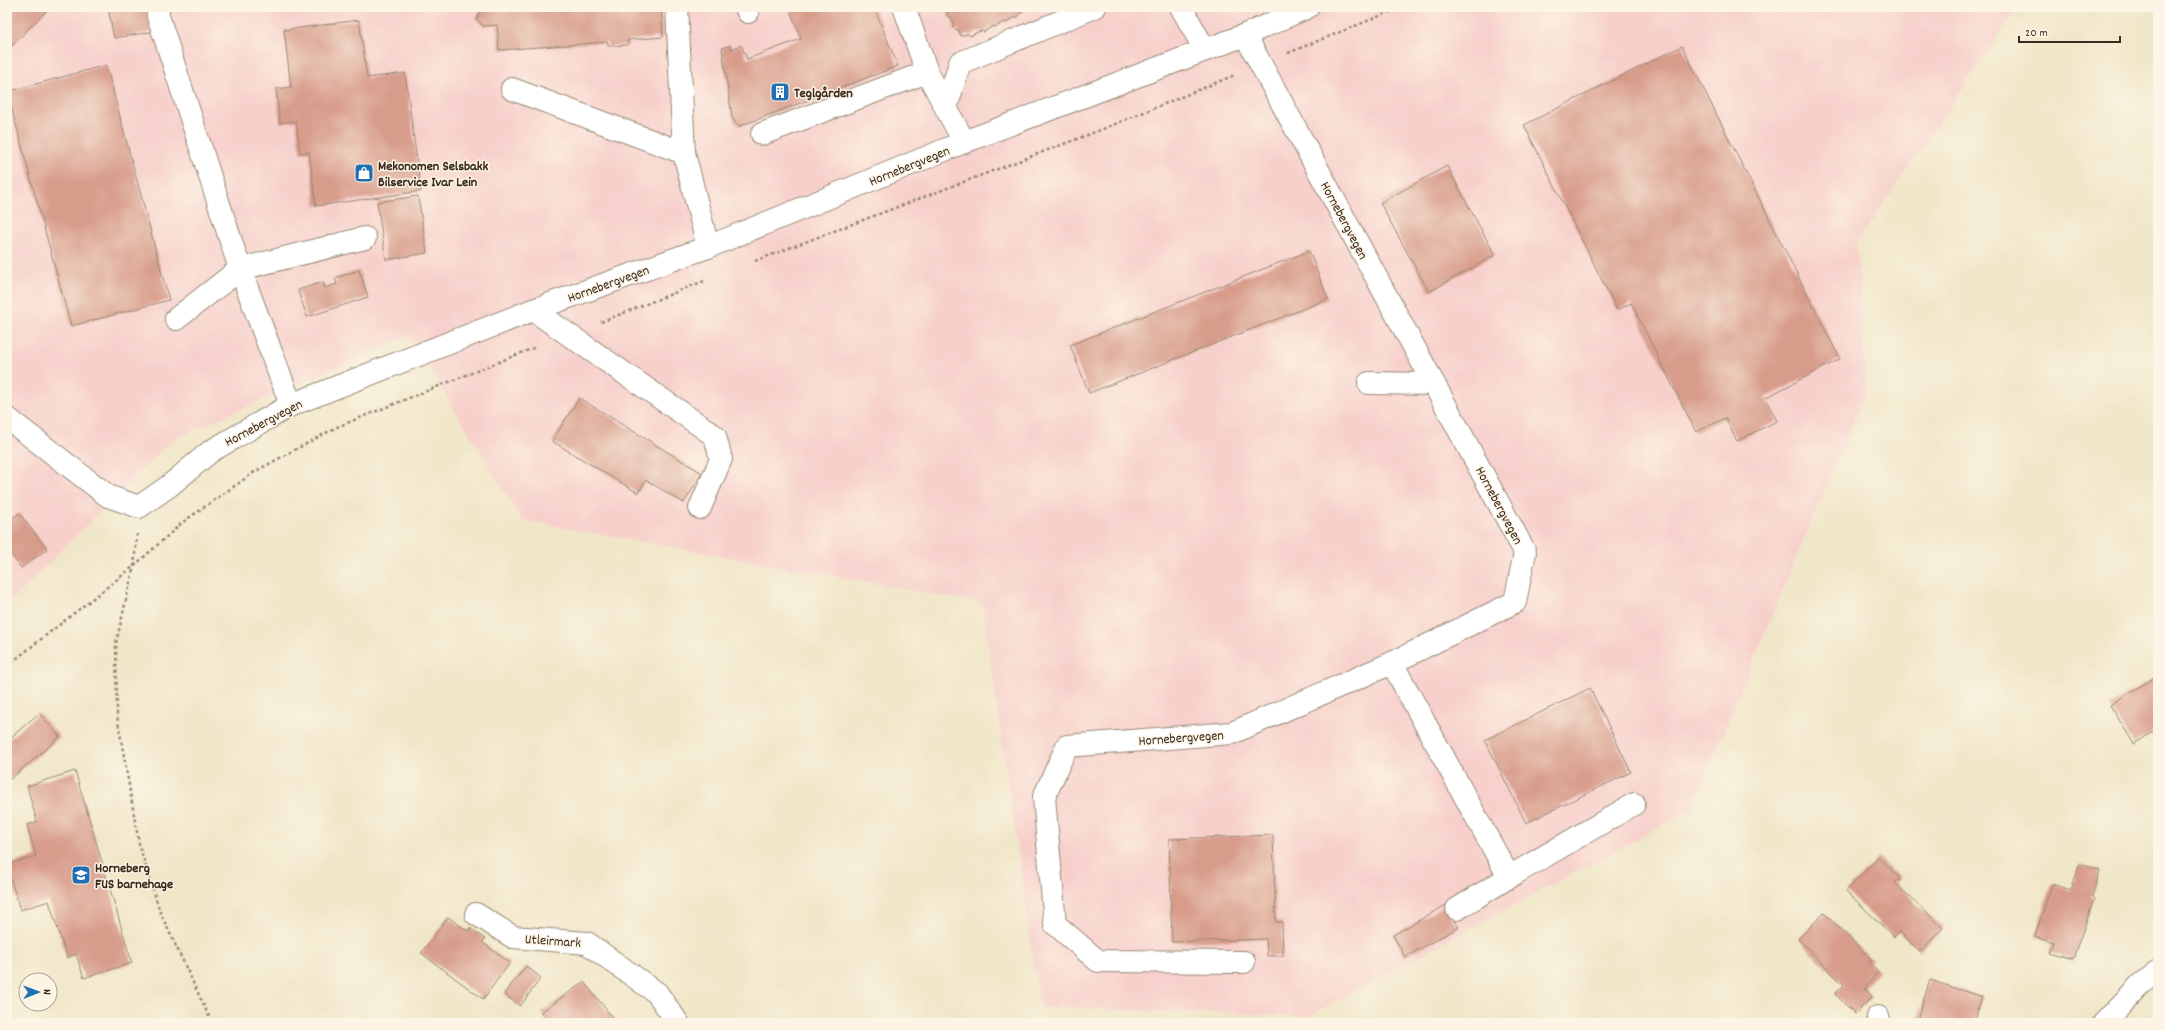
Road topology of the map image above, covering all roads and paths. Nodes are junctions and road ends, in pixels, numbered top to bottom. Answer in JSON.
{"nodes":[{"id":1,"x":158,"y":7,"type":"edge"},
{"id":2,"x":677,"y":7,"type":"edge"},
{"id":3,"x":904,"y":7,"type":"edge"},
{"id":4,"x":1095,"y":7,"type":"edge"},
{"id":5,"x":1181,"y":7,"type":"edge"},
{"id":6,"x":1308,"y":7,"type":"edge"},
{"id":7,"x":1402,"y":7,"type":"edge"},
{"id":8,"x":1245,"y":35,"type":"junction"},
{"id":9,"x":1205,"y":50,"type":"junction"},
{"id":10,"x":1261,"y":64,"type":"junction"},
{"id":11,"x":927,"y":72,"type":"junction"},
{"id":12,"x":512,"y":89,"type":"dead end"},
{"id":13,"x":946,"y":108,"type":"junction"},
{"id":14,"x":762,"y":134,"type":"dead end"},
{"id":15,"x":964,"y":142,"type":"junction"},
{"id":16,"x":684,"y":153,"type":"junction"},
{"id":17,"x":365,"y":238,"type":"dead end"},
{"id":18,"x":708,"y":247,"type":"junction"},
{"id":19,"x":753,"y":262,"type":"dead end"},
{"id":20,"x":240,"y":268,"type":"junction"},
{"id":21,"x":709,"y":280,"type":"dead end"},
{"id":22,"x":533,"y":310,"type":"junction"},
{"id":23,"x":176,"y":319,"type":"dead end"},
{"id":24,"x":568,"y":335,"type":"junction"},
{"id":25,"x":1369,"y":383,"type":"dead end"},
{"id":26,"x":1434,"y":384,"type":"junction"},
{"id":27,"x":291,"y":405,"type":"junction"},
{"id":28,"x":7,"y":418,"type":"edge"},
{"id":29,"x":139,"y":507,"type":"junction"},
{"id":30,"x":700,"y":508,"type":"dead end"},
{"id":31,"x":134,"y":566,"type":"junction"},
{"id":32,"x":1392,"y":663,"type":"junction"},
{"id":33,"x":7,"y":666,"type":"edge"},
{"id":34,"x":1634,"y":804,"type":"dead end"},
{"id":35,"x":1509,"y":877,"type":"junction"},
{"id":36,"x":1457,"y":909,"type":"dead end"},
{"id":37,"x":476,"y":914,"type":"dead end"},
{"id":38,"x":1244,"y":962,"type":"dead end"},
{"id":39,"x":2158,"y":971,"type":"edge"},
{"id":40,"x":212,"y":1023,"type":"edge"},
{"id":41,"x":678,"y":1023,"type":"edge"},
{"id":42,"x":2104,"y":1023,"type":"edge"}],
"edges":[{"from":1,"to":20,"type":"street"},
{"from":2,"to":16,"type":"street"},
{"from":3,"to":11,"type":"street"},
{"from":4,"to":13,"type":"street"},
{"from":5,"to":9,"type":"street"},
{"from":6,"to":8,"type":"street","name":"Hornebergvegen"},
{"from":7,"to":10,"type":"path"},
{"from":8,"to":9,"type":"street","name":"Hornebergvegen"},
{"from":8,"to":10,"type":"street","name":"Hornebergvegen"},
{"from":9,"to":15,"type":"street","name":"Hornebergvegen"},
{"from":10,"to":19,"type":"path"},
{"from":10,"to":26,"type":"street","name":"Hornebergvegen"},
{"from":11,"to":13,"type":"street"},
{"from":11,"to":14,"type":"street"},
{"from":12,"to":16,"type":"street"},
{"from":13,"to":15,"type":"street"},
{"from":15,"to":18,"type":"street","name":"Hornebergvegen"},
{"from":16,"to":18,"type":"street"},
{"from":17,"to":20,"type":"street"},
{"from":18,"to":22,"type":"street","name":"Hornebergvegen"},
{"from":20,"to":23,"type":"street"},
{"from":20,"to":27,"type":"street"},
{"from":21,"to":24,"type":"path"},
{"from":22,"to":24,"type":"street"},
{"from":22,"to":27,"type":"street","name":"Hornebergvegen"},
{"from":24,"to":30,"type":"street"},
{"from":24,"to":31,"type":"path"},
{"from":25,"to":26,"type":"street"},
{"from":26,"to":32,"type":"street","name":"Hornebergvegen"},
{"from":27,"to":29,"type":"street","name":"Hornebergvegen"},
{"from":28,"to":29,"type":"street"},
{"from":29,"to":31,"type":"path"},
{"from":31,"to":33,"type":"path"},
{"from":31,"to":40,"type":"path"},
{"from":32,"to":35,"type":"street"},
{"from":32,"to":38,"type":"street","name":"Hornebergvegen"},
{"from":34,"to":35,"type":"street"},
{"from":35,"to":36,"type":"street"},
{"from":37,"to":41,"type":"street","name":"Utleirmark"},
{"from":39,"to":42,"type":"street"}]}
